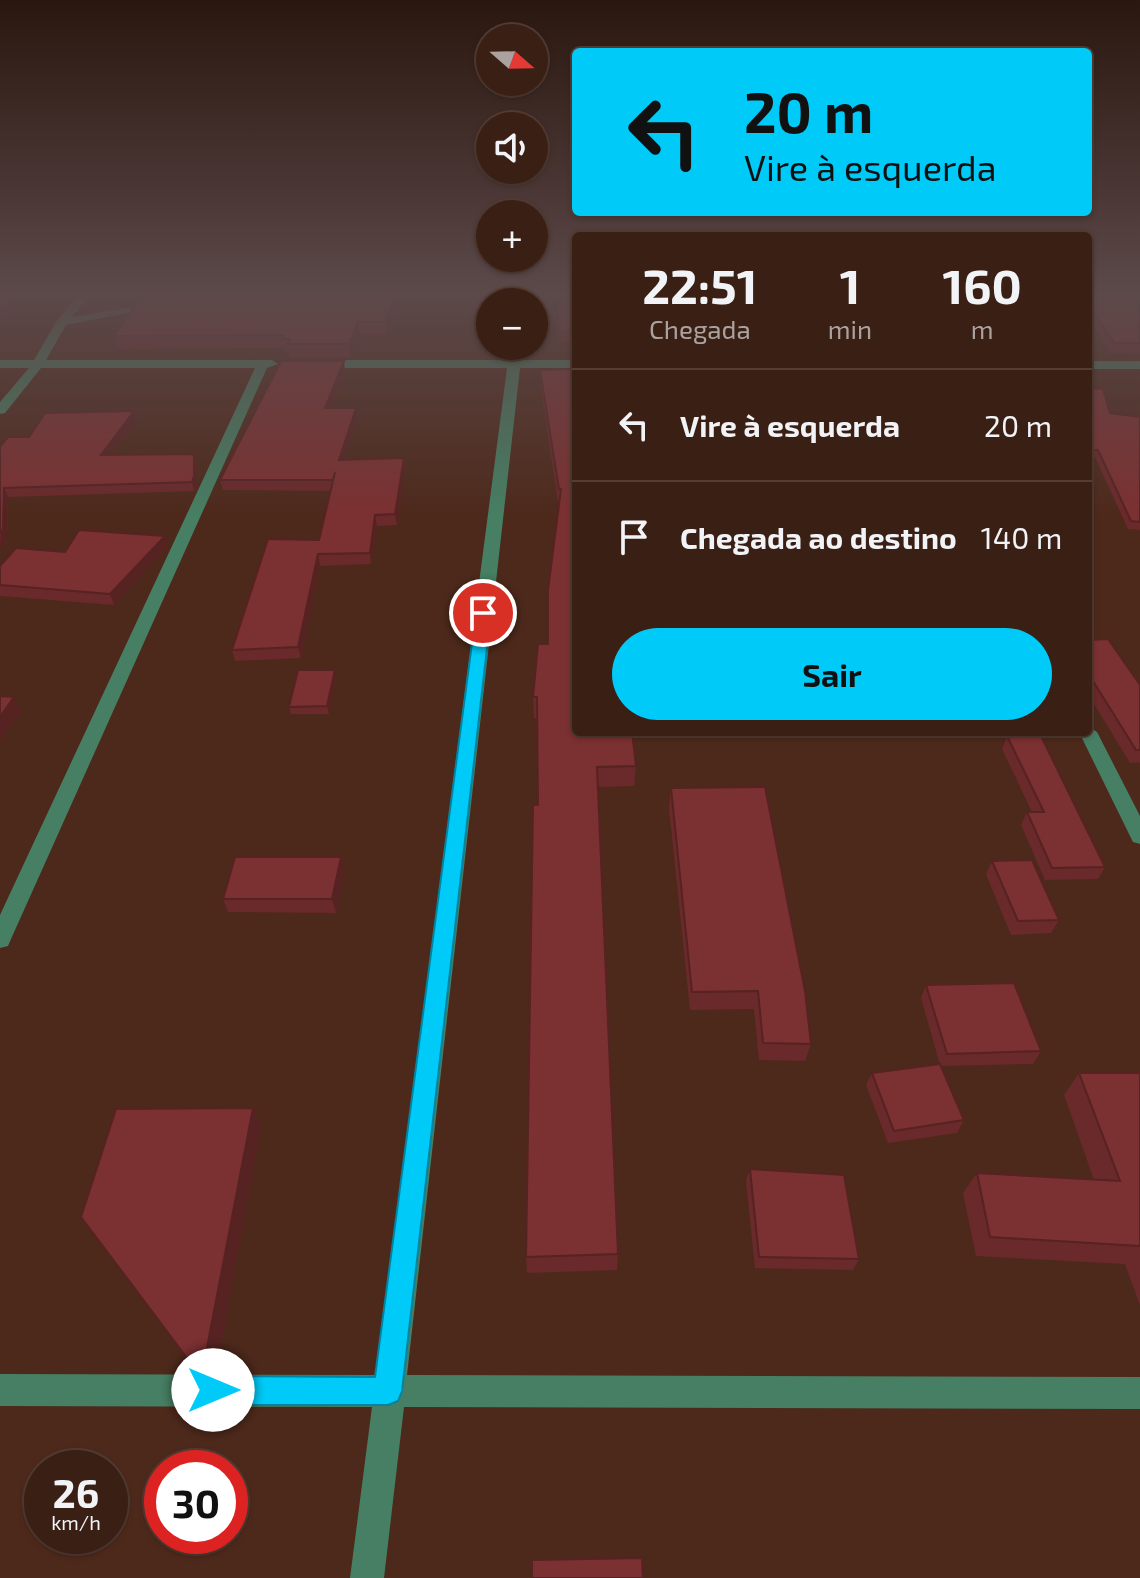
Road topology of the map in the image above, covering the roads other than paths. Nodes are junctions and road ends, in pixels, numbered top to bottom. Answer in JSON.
{"nodes":[{"id":1,"x":34,"y":369,"type":"edge"},
{"id":2,"x":269,"y":369,"type":"edge"},
{"id":3,"x":511,"y":369,"type":"edge"},
{"id":4,"x":0,"y":410,"type":"edge"},
{"id":5,"x":1090,"y":736,"type":"edge"},
{"id":6,"x":1140,"y":836,"type":"edge"},
{"id":7,"x":0,"y":939,"type":"edge"},
{"id":8,"x":0,"y":1390,"type":"edge"},
{"id":9,"x":388,"y":1391,"type":"junction"},
{"id":10,"x":1140,"y":1393,"type":"edge"},
{"id":11,"x":367,"y":1578,"type":"edge"}],
"edges":[{"from":1,"to":4,"type":"street"},
{"from":2,"to":7,"type":"street"},
{"from":3,"to":9,"type":"street"},
{"from":5,"to":6,"type":"street"},
{"from":8,"to":9,"type":"street"},
{"from":9,"to":10,"type":"street"},
{"from":9,"to":11,"type":"street"}]}
